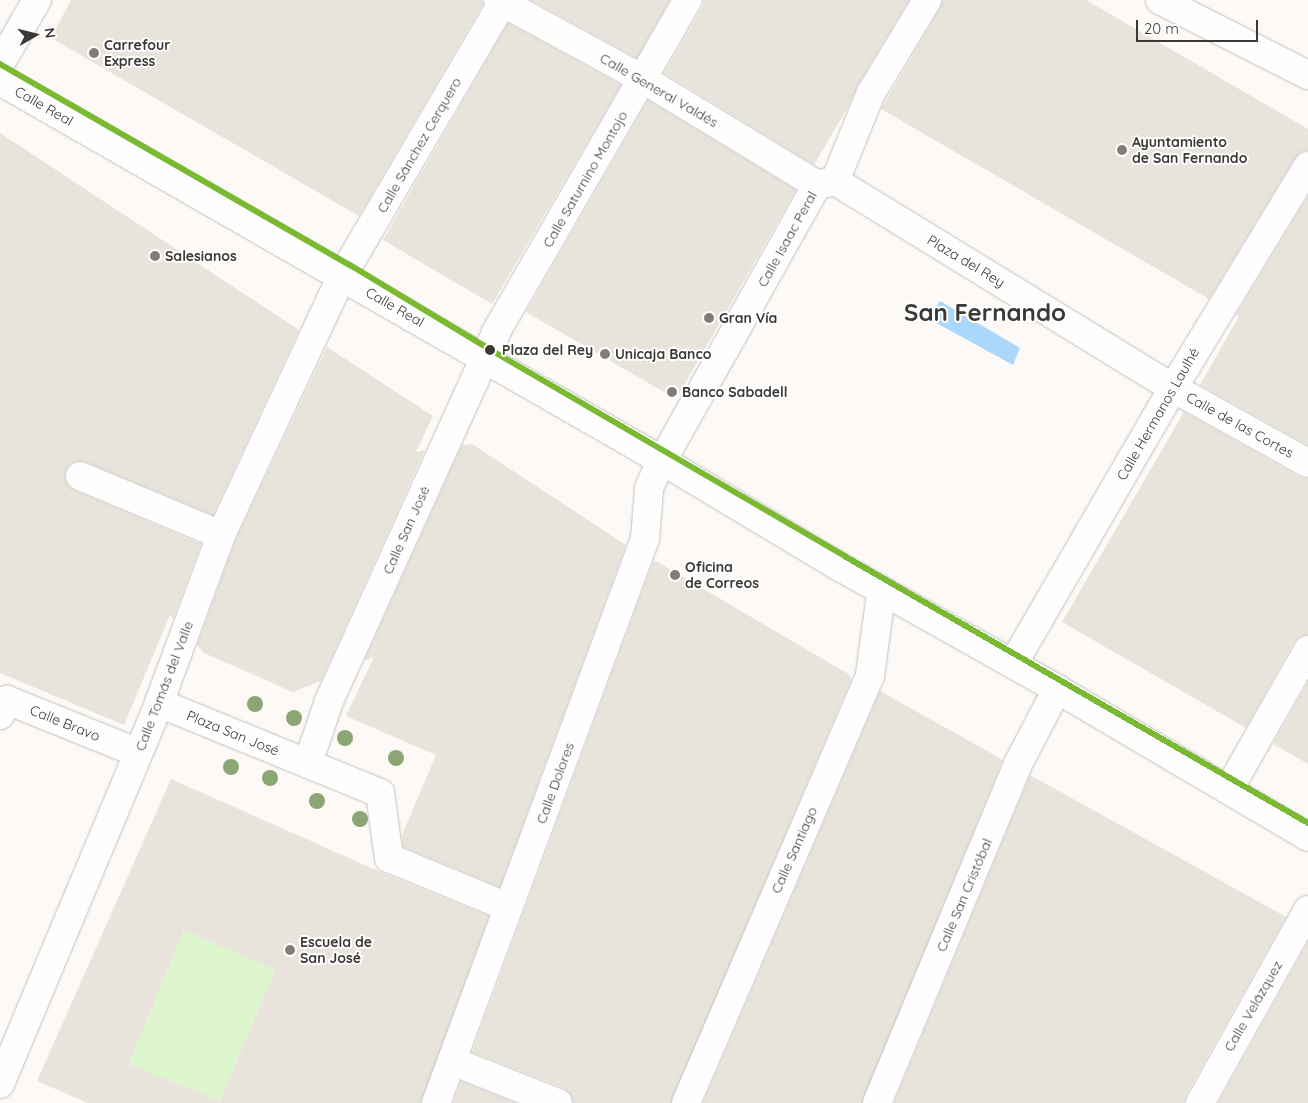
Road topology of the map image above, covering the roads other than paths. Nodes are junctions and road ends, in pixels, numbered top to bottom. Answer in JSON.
{"nodes":[{"id":1,"x":36,"y":0,"type":"edge"},
{"id":2,"x":688,"y":0,"type":"edge"},
{"id":3,"x":927,"y":0,"type":"edge"},
{"id":4,"x":501,"y":1,"type":"edge"},
{"id":5,"x":1165,"y":1,"type":"edge"},
{"id":6,"x":0,"y":64,"type":"edge"},
{"id":7,"x":1308,"y":75,"type":"edge"},
{"id":8,"x":643,"y":79,"type":"junction"},
{"id":9,"x":0,"y":81,"type":"edge"},
{"id":10,"x":1308,"y":166,"type":"edge"},
{"id":11,"x":826,"y":183,"type":"junction"},
{"id":12,"x":339,"y":284,"type":"junction"},
{"id":13,"x":484,"y":359,"type":"junction"},
{"id":14,"x":1173,"y":388,"type":"junction"},
{"id":15,"x":661,"y":460,"type":"junction"},
{"id":16,"x":1308,"y":463,"type":"edge"},
{"id":17,"x":80,"y":476,"type":"dead end"},
{"id":18,"x":221,"y":535,"type":"junction"},
{"id":19,"x":885,"y":592,"type":"junction"},
{"id":20,"x":1308,"y":650,"type":"edge"},
{"id":21,"x":1013,"y":664,"type":"junction"},
{"id":22,"x":1057,"y":690,"type":"junction"},
{"id":23,"x":159,"y":703,"type":"junction"},
{"id":24,"x":0,"y":716,"type":"edge"},
{"id":25,"x":138,"y":753,"type":"junction"},
{"id":26,"x":308,"y":763,"type":"junction"},
{"id":27,"x":1230,"y":789,"type":"junction"},
{"id":28,"x":1308,"y":837,"type":"edge"},
{"id":29,"x":508,"y":908,"type":"junction"},
{"id":30,"x":1308,"y":910,"type":"edge"},
{"id":31,"x":452,"y":1061,"type":"junction"},
{"id":32,"x":0,"y":1084,"type":"edge"},
{"id":33,"x":436,"y":1103,"type":"edge"},
{"id":34,"x":558,"y":1103,"type":"edge"},
{"id":35,"x":686,"y":1103,"type":"edge"},
{"id":36,"x":877,"y":1103,"type":"edge"},
{"id":37,"x":1200,"y":1103,"type":"edge"}],
"edges":[{"from":1,"to":6,"type":"street"},
{"from":2,"to":8,"type":"street","name":"Calle Saturnino Montojo"},
{"from":3,"to":11,"type":"street","name":"Calle Isaac Peral"},
{"from":4,"to":8,"type":"street","name":"Calle General Valdés"},
{"from":4,"to":12,"type":"street","name":"Calle Sánchez Cerquero"},
{"from":5,"to":7,"type":"street"},
{"from":8,"to":11,"type":"street","name":"Calle General Valdés"},
{"from":8,"to":13,"type":"street","name":"Calle Saturnino Montojo"},
{"from":9,"to":12,"type":"street","name":"Calle Real"},
{"from":10,"to":14,"type":"street","name":"Calle Hermanos Laulhé"},
{"from":11,"to":14,"type":"street","name":"Plaza del Rey"},
{"from":11,"to":15,"type":"street","name":"Calle Isaac Peral"},
{"from":12,"to":13,"type":"street","name":"Calle Real"},
{"from":12,"to":18,"type":"street","name":"Calle Tomás del Valle"},
{"from":13,"to":15,"type":"street","name":"Calle Real"},
{"from":13,"to":26,"type":"street","name":"Calle San José"},
{"from":14,"to":16,"type":"street","name":"Calle de las Cortes"},
{"from":14,"to":21,"type":"street","name":"Calle Hermanos Laulhé"},
{"from":15,"to":19,"type":"street","name":"Calle Real"},
{"from":15,"to":29,"type":"street","name":"Calle Dolores"},
{"from":17,"to":18,"type":"street"},
{"from":18,"to":23,"type":"street","name":"Calle Tomás del Valle"},
{"from":19,"to":21,"type":"street","name":"Calle Real"},
{"from":19,"to":35,"type":"street","name":"Calle Santiago"},
{"from":20,"to":27,"type":"street"},
{"from":21,"to":22,"type":"street","name":"Calle Real"},
{"from":22,"to":27,"type":"street","name":"Calle Real"},
{"from":22,"to":36,"type":"street","name":"Calle San Cristóbal"},
{"from":23,"to":25,"type":"street","name":"Calle Tomás del Valle"},
{"from":23,"to":26,"type":"street","name":"Plaza San José"},
{"from":24,"to":25,"type":"street","name":"Calle Bravo"},
{"from":25,"to":32,"type":"street","name":"Calle Tomás del Valle"},
{"from":26,"to":29,"type":"street","name":"Plaza San José"},
{"from":27,"to":28,"type":"street","name":"Calle Real"},
{"from":29,"to":31,"type":"street","name":"Calle Dolores"},
{"from":30,"to":37,"type":"street","name":"Calle Velázquez"},
{"from":31,"to":33,"type":"street","name":"Calle Dolores"},
{"from":31,"to":34,"type":"street"}]}
